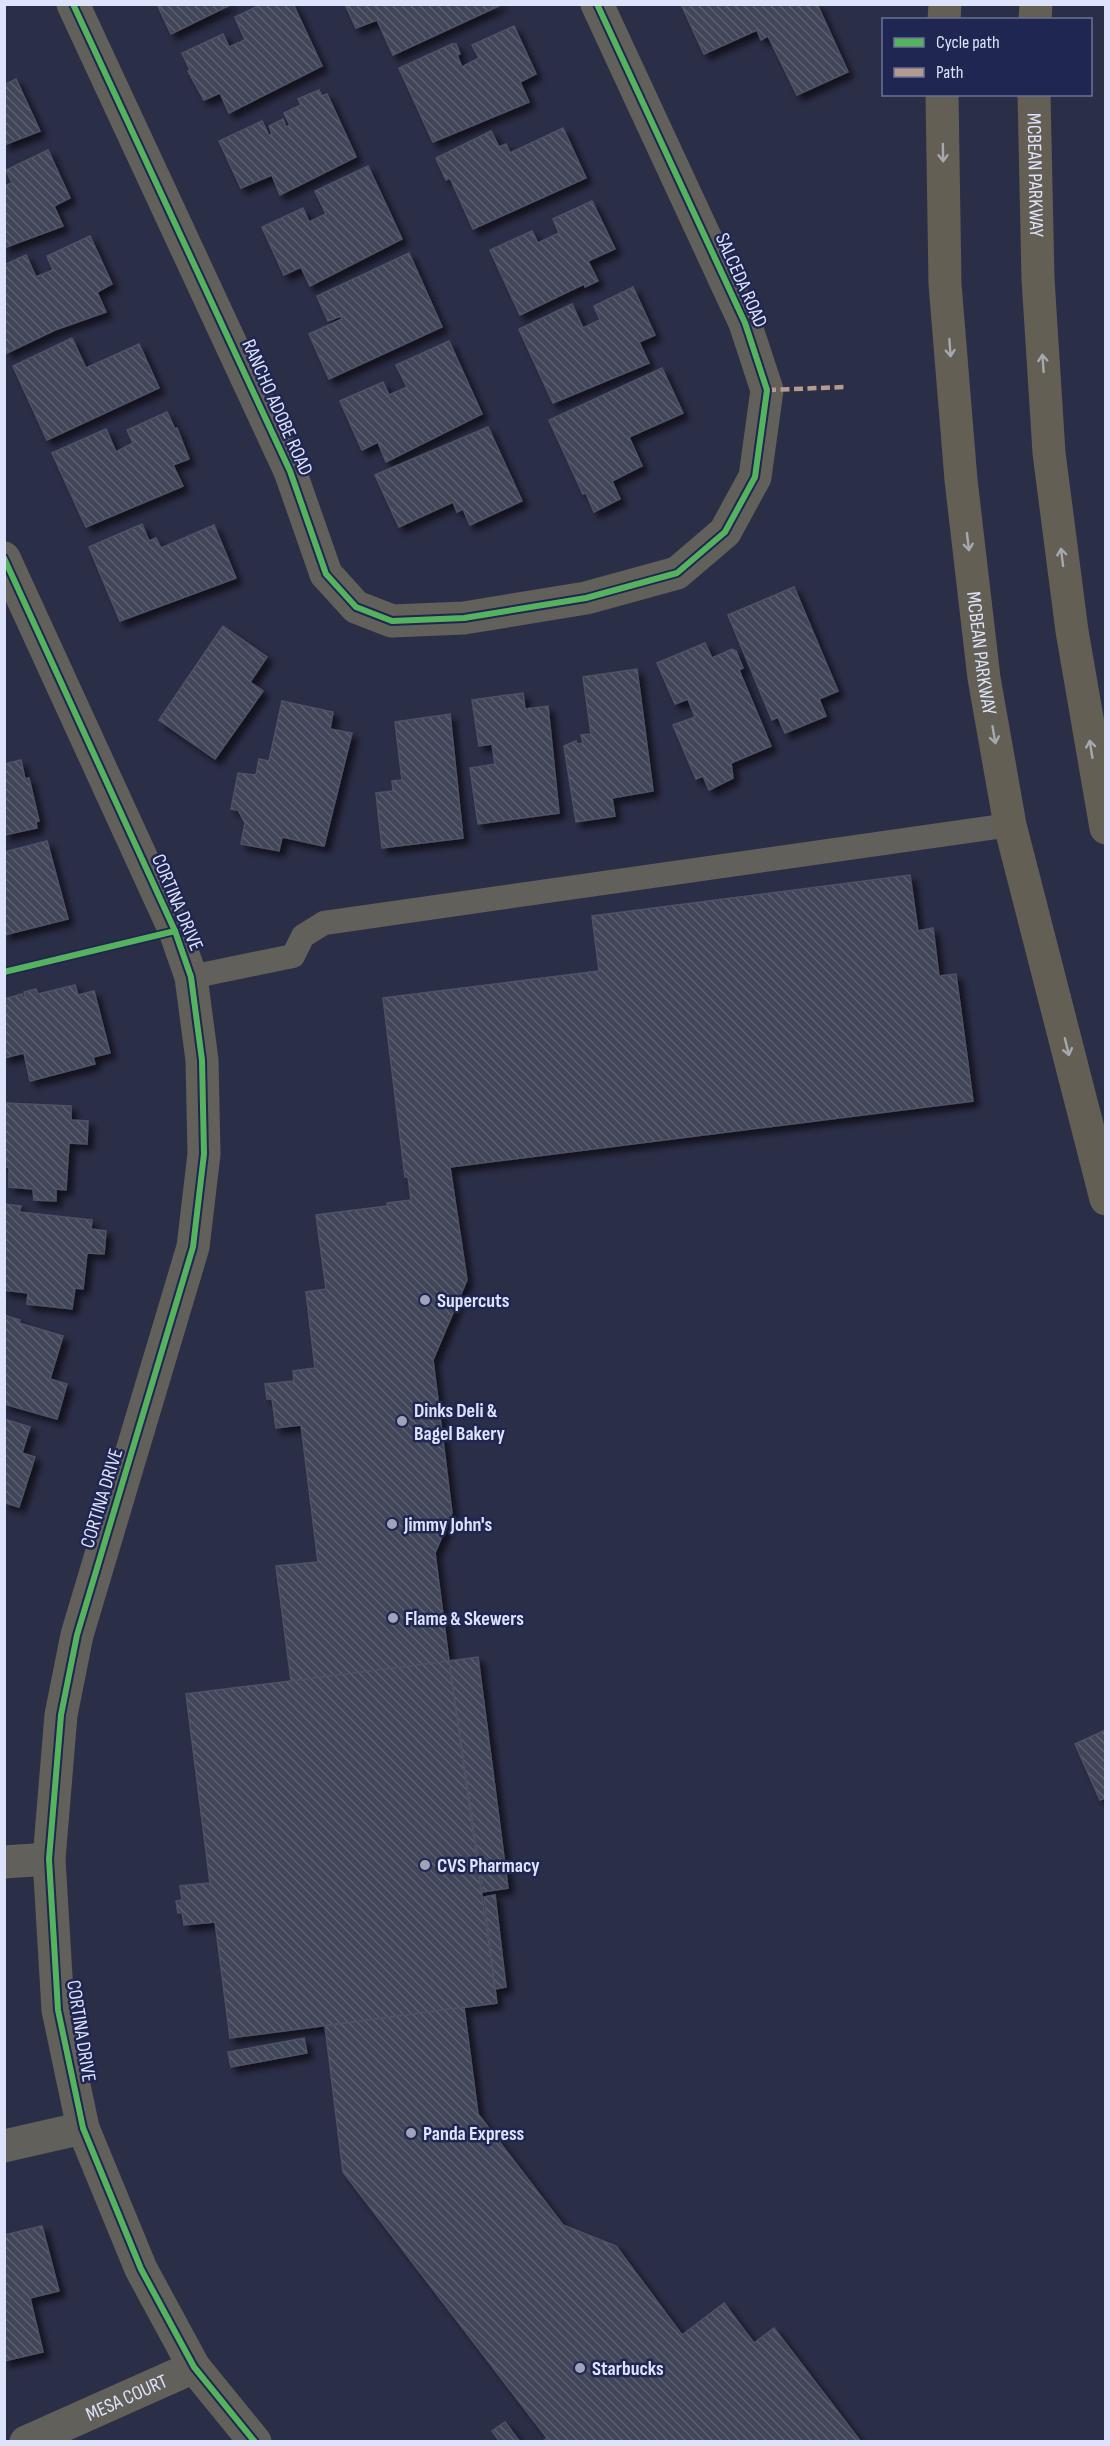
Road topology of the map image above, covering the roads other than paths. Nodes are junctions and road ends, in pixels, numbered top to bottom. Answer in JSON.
{"nodes":[{"id":1,"x":73,"y":4,"type":"edge"},
{"id":2,"x":597,"y":4,"type":"edge"},
{"id":3,"x":942,"y":96,"type":"edge"},
{"id":4,"x":1034,"y":96,"type":"edge"},
{"id":5,"x":4,"y":558,"type":"edge"},
{"id":6,"x":586,"y":598,"type":"joint"},
{"id":7,"x":1010,"y":825,"type":"junction"},
{"id":8,"x":1106,"y":828,"type":"edge"},
{"id":9,"x":191,"y":977,"type":"junction"},
{"id":10,"x":1106,"y":1199,"type":"edge"},
{"id":11,"x":49,"y":1859,"type":"junction"},
{"id":12,"x":4,"y":1862,"type":"edge"},
{"id":13,"x":83,"y":2128,"type":"junction"},
{"id":14,"x":4,"y":2146,"type":"edge"},
{"id":15,"x":194,"y":2367,"type":"junction"},
{"id":16,"x":26,"y":2442,"type":"edge"},
{"id":17,"x":255,"y":2442,"type":"edge"}],
"edges":[{"from":1,"to":6,"type":"street","name":"RANCHO ADOBE ROAD"},
{"from":2,"to":6,"type":"street","name":"SALCEDA ROAD"},
{"from":3,"to":7,"type":"main road","name":"MCBEAN PARKWAY","one_way":true},
{"from":8,"to":4,"type":"main road","name":"MCBEAN PARKWAY","one_way":true},
{"from":5,"to":9,"type":"street","name":"CORTINA DRIVE"},
{"from":7,"to":9,"type":"lane"},
{"from":7,"to":10,"type":"main road","name":"MCBEAN PARKWAY","one_way":true},
{"from":9,"to":11,"type":"street","name":"CORTINA DRIVE"},
{"from":11,"to":12,"type":"street"},
{"from":11,"to":13,"type":"street","name":"CORTINA DRIVE"},
{"from":13,"to":14,"type":"street"},
{"from":13,"to":15,"type":"street","name":"CORTINA DRIVE"},
{"from":15,"to":16,"type":"street","name":"MESA COURT"},
{"from":15,"to":17,"type":"street","name":"CORTINA DRIVE"}]}
